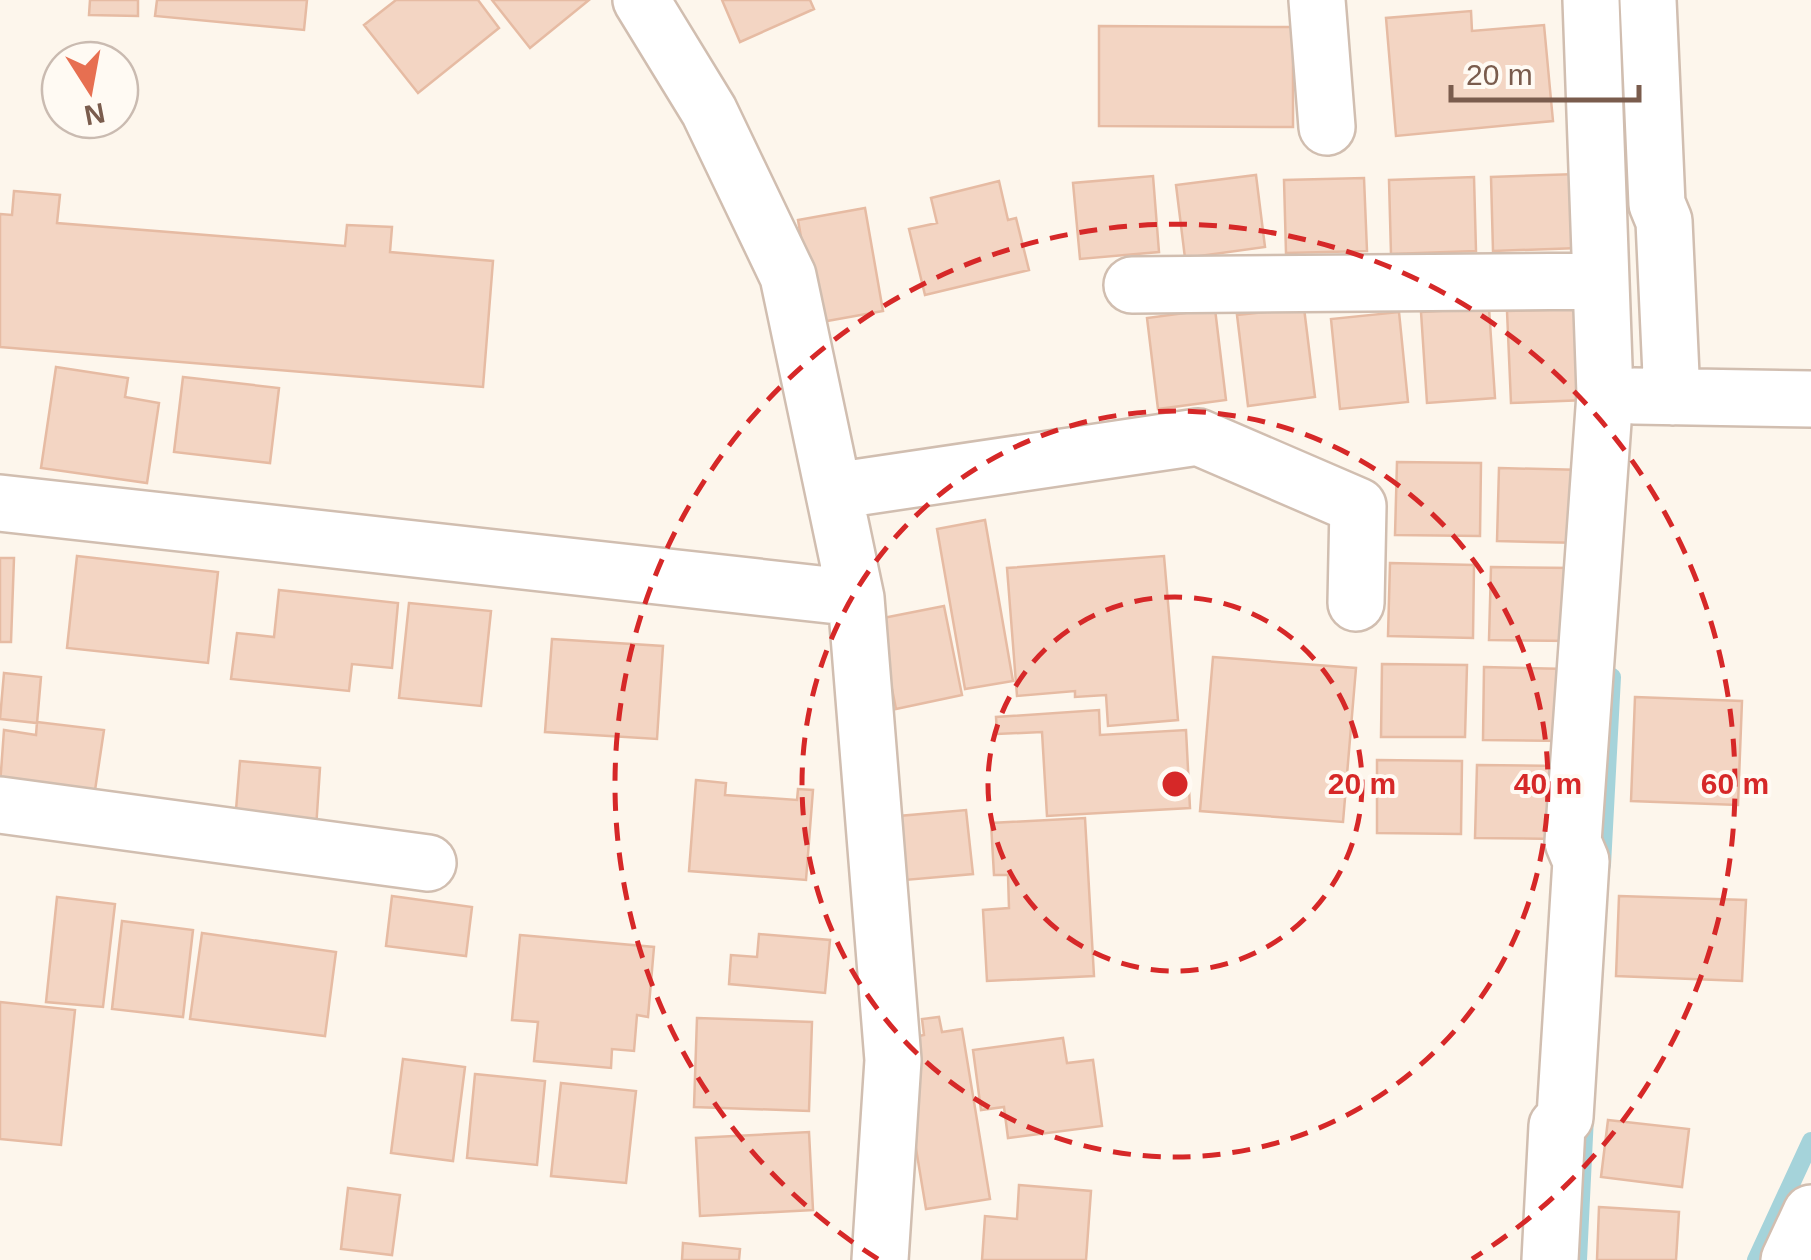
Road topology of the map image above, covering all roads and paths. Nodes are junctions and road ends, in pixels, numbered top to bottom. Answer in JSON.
{"nodes":[{"id":1,"x":642,"y":0,"type":"edge"},
{"id":2,"x":1318,"y":0,"type":"edge"},
{"id":3,"x":1591,"y":0,"type":"edge"},
{"id":4,"x":1648,"y":0,"type":"edge"},
{"id":5,"x":1327,"y":127,"type":"dead end"},
{"id":6,"x":1600,"y":281,"type":"junction"},
{"id":7,"x":1132,"y":285,"type":"dead end"},
{"id":8,"x":1635,"y":396,"type":"junction"},
{"id":9,"x":1811,"y":399,"type":"edge"},
{"id":10,"x":834,"y":491,"type":"junction"},
{"id":11,"x":0,"y":503,"type":"edge"},
{"id":12,"x":856,"y":598,"type":"junction"},
{"id":13,"x":1356,"y":604,"type":"dead end"},
{"id":14,"x":0,"y":804,"type":"edge"},
{"id":15,"x":428,"y":863,"type":"dead end"},
{"id":16,"x":1811,"y":1212,"type":"edge"},
{"id":17,"x":880,"y":1260,"type":"edge"},
{"id":18,"x":1550,"y":1260,"type":"edge"},
{"id":19,"x":1788,"y":1260,"type":"edge"}],
"edges":[{"from":1,"to":10,"type":"street"},
{"from":2,"to":5,"type":"street"},
{"from":3,"to":6,"type":"street"},
{"from":4,"to":8,"type":"street"},
{"from":6,"to":7,"type":"street"},
{"from":6,"to":8,"type":"street"},
{"from":8,"to":9,"type":"street"},
{"from":8,"to":18,"type":"street"},
{"from":10,"to":12,"type":"street"},
{"from":10,"to":13,"type":"street"},
{"from":11,"to":12,"type":"street"},
{"from":12,"to":17,"type":"street"},
{"from":14,"to":15,"type":"street"},
{"from":16,"to":19,"type":"street"}]}
